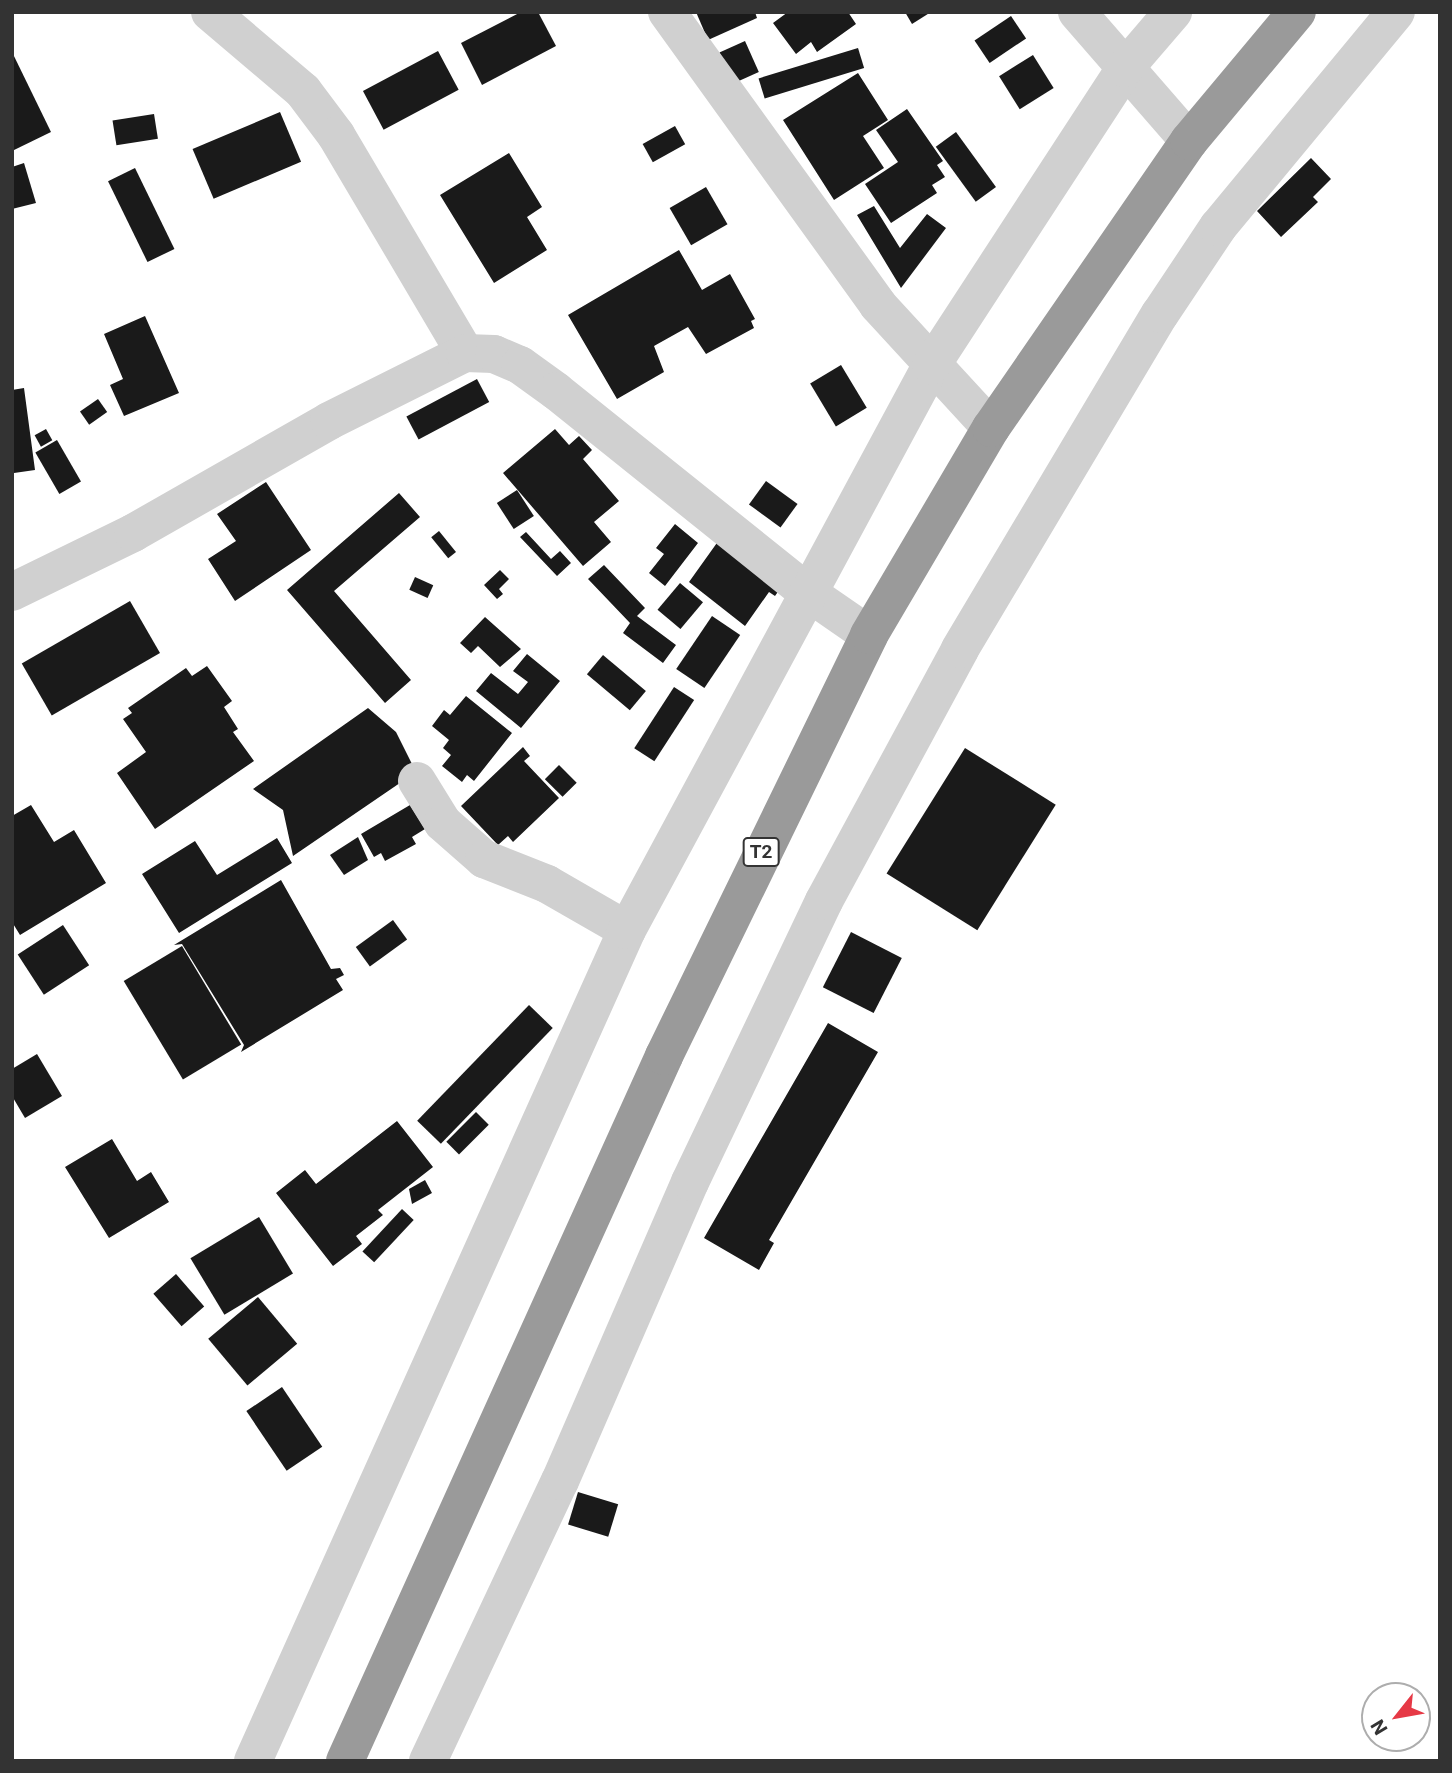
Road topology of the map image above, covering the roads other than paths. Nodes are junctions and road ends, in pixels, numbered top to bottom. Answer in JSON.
{"nodes":[{"id":1,"x":210,"y":12,"type":"edge"},
{"id":2,"x":667,"y":12,"type":"edge"},
{"id":3,"x":1077,"y":12,"type":"edge"},
{"id":4,"x":1173,"y":12,"type":"edge"},
{"id":5,"x":1297,"y":12,"type":"edge"},
{"id":6,"x":1396,"y":12,"type":"edge"},
{"id":7,"x":1125,"y":68,"type":"junction"},
{"id":8,"x":1189,"y":141,"type":"junction"},
{"id":9,"x":465,"y":353,"type":"junction"},
{"id":10,"x":931,"y":366,"type":"junction"},
{"id":11,"x":990,"y":428,"type":"junction"},
{"id":12,"x":12,"y":592,"type":"edge"},
{"id":13,"x":807,"y":592,"type":"junction"},
{"id":14,"x":869,"y":635,"type":"junction"},
{"id":15,"x":417,"y":781,"type":"dead end"},
{"id":16,"x":627,"y":930,"type":"junction"},
{"id":17,"x":253,"y":1761,"type":"edge"},
{"id":18,"x":345,"y":1761,"type":"edge"},
{"id":19,"x":428,"y":1761,"type":"edge"}],
"edges":[{"from":1,"to":9,"type":"street"},
{"from":2,"to":10,"type":"street"},
{"from":3,"to":7,"type":"street"},
{"from":4,"to":7,"type":"street"},
{"from":5,"to":8,"type":"highway","number":"T2"},
{"from":6,"to":19,"type":"street"},
{"from":7,"to":8,"type":"street"},
{"from":7,"to":10,"type":"street"},
{"from":8,"to":11,"type":"highway","number":"T2"},
{"from":9,"to":12,"type":"street"},
{"from":9,"to":13,"type":"street"},
{"from":10,"to":11,"type":"street"},
{"from":10,"to":13,"type":"street"},
{"from":11,"to":14,"type":"highway","number":"T2"},
{"from":13,"to":14,"type":"street"},
{"from":13,"to":16,"type":"street"},
{"from":14,"to":18,"type":"highway","number":"T2"},
{"from":15,"to":16,"type":"street"},
{"from":16,"to":17,"type":"street"}]}
